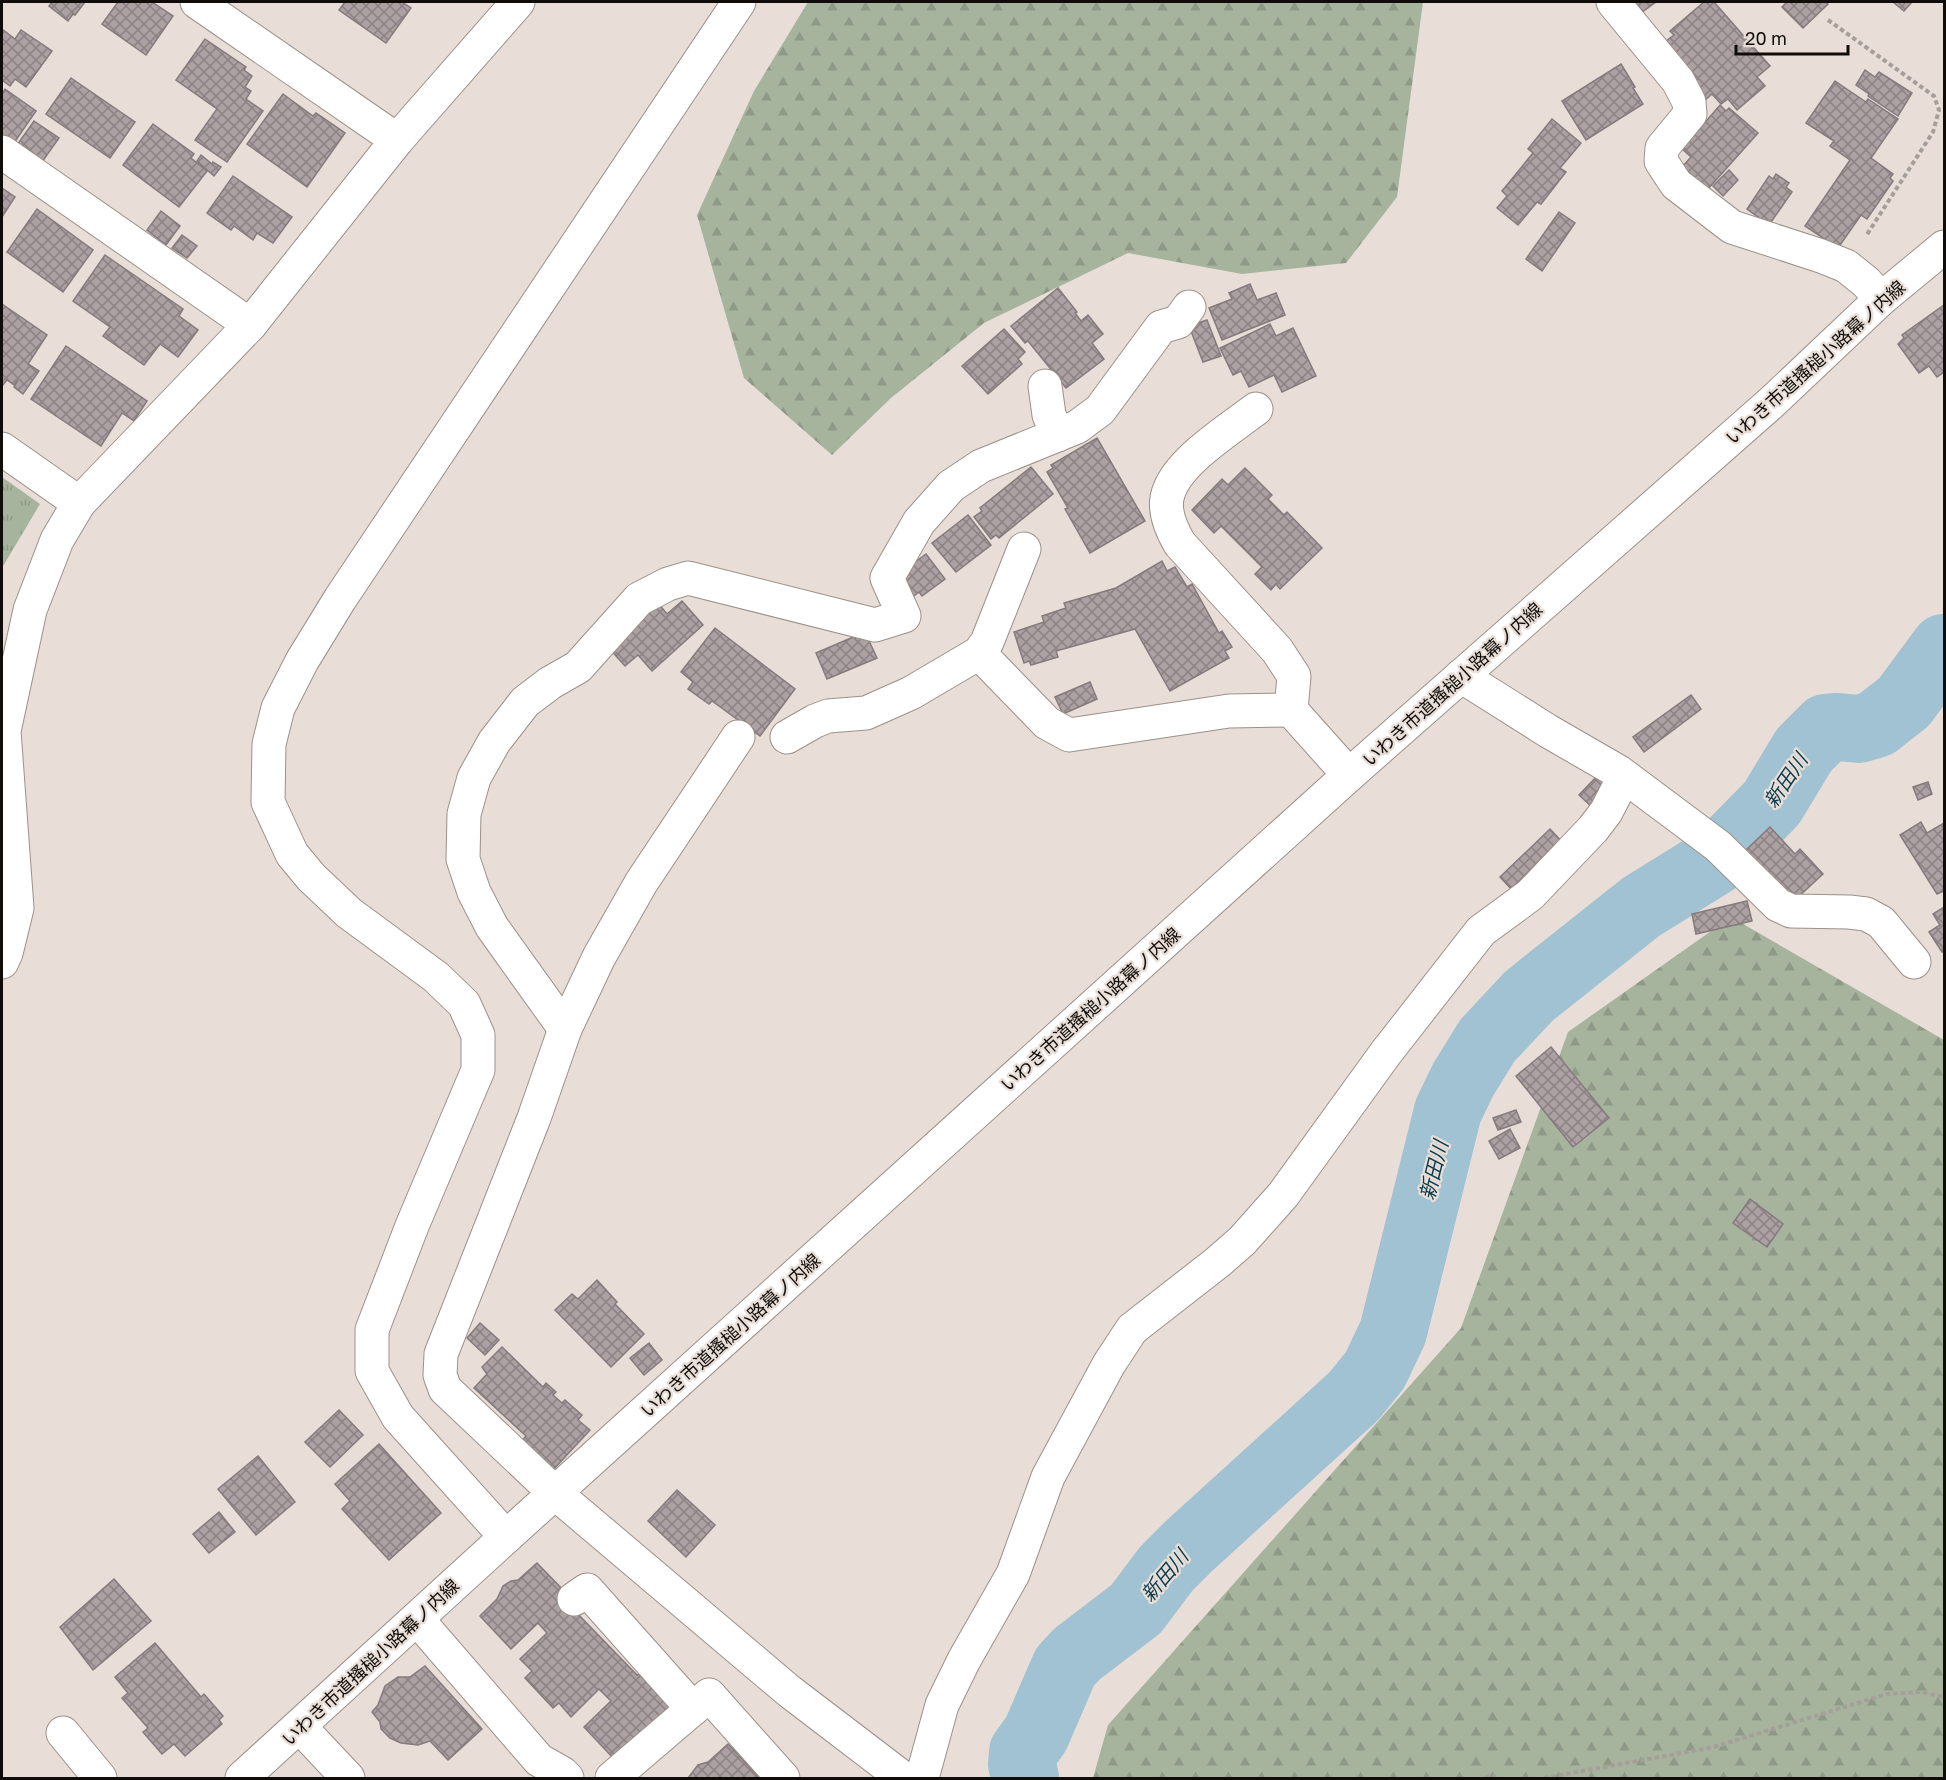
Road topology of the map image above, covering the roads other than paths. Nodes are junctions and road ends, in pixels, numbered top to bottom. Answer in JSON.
{"nodes":[{"id":1,"x":198,"y":2,"type":"edge"},
{"id":2,"x":519,"y":2,"type":"edge"},
{"id":3,"x":739,"y":2,"type":"edge"},
{"id":4,"x":1613,"y":2,"type":"edge"},
{"id":5,"x":397,"y":140,"type":"junction"},
{"id":6,"x":2,"y":152,"type":"edge"},
{"id":7,"x":1942,"y":254,"type":"edge"},
{"id":8,"x":1881,"y":299,"type":"junction"},
{"id":9,"x":1189,"y":307,"type":"dead end"},
{"id":10,"x":250,"y":325,"type":"junction"},
{"id":11,"x":1045,"y":386,"type":"dead end"},
{"id":12,"x":1256,"y":409,"type":"dead end"},
{"id":13,"x":1058,"y":435,"type":"junction"},
{"id":14,"x":2,"y":449,"type":"edge"},
{"id":15,"x":79,"y":503,"type":"junction"},
{"id":16,"x":1024,"y":549,"type":"dead end"},
{"id":17,"x":979,"y":653,"type":"junction"},
{"id":18,"x":1461,"y":676,"type":"junction"},
{"id":19,"x":1291,"y":710,"type":"junction"},
{"id":20,"x":3,"y":730,"type":"edge"},
{"id":21,"x":738,"y":737,"type":"dead end"},
{"id":22,"x":787,"y":737,"type":"dead end"},
{"id":23,"x":1349,"y":775,"type":"junction"},
{"id":24,"x":1624,"y":777,"type":"junction"},
{"id":25,"x":2,"y":962,"type":"edge"},
{"id":26,"x":1914,"y":962,"type":"dead end"},
{"id":27,"x":565,"y":1029,"type":"junction"},
{"id":28,"x":555,"y":1493,"type":"junction"},
{"id":29,"x":506,"y":1537,"type":"junction"},
{"id":30,"x":574,"y":1599,"type":"dead end"},
{"id":31,"x":417,"y":1619,"type":"junction"},
{"id":32,"x":693,"y":1709,"type":"junction"},
{"id":33,"x":300,"y":1727,"type":"junction"},
{"id":34,"x":63,"y":1733,"type":"dead end"},
{"id":35,"x":100,"y":1779,"type":"edge"},
{"id":36,"x":242,"y":1779,"type":"edge"},
{"id":37,"x":348,"y":1779,"type":"edge"},
{"id":38,"x":567,"y":1779,"type":"edge"},
{"id":39,"x":612,"y":1779,"type":"edge"},
{"id":40,"x":783,"y":1779,"type":"edge"},
{"id":41,"x":903,"y":1779,"type":"edge"},
{"id":42,"x":922,"y":1779,"type":"edge"}],
"edges":[{"from":1,"to":5,"type":"street"},
{"from":2,"to":5,"type":"street"},
{"from":3,"to":29,"type":"street"},
{"from":4,"to":8,"type":"street"},
{"from":5,"to":10,"type":"street"},
{"from":6,"to":10,"type":"street"},
{"from":7,"to":8,"type":"street","name":"いわき市道搔槌小路幕ノ内線"},
{"from":8,"to":18,"type":"street","name":"いわき市道搔槌小路幕ノ内線"},
{"from":9,"to":13,"type":"street"},
{"from":10,"to":15,"type":"street"},
{"from":11,"to":13,"type":"street"},
{"from":12,"to":19,"type":"street"},
{"from":13,"to":27,"type":"street"},
{"from":14,"to":15,"type":"street"},
{"from":15,"to":20,"type":"street"},
{"from":16,"to":17,"type":"street"},
{"from":17,"to":19,"type":"street"},
{"from":17,"to":22,"type":"street"},
{"from":18,"to":23,"type":"street","name":"いわき市道搔槌小路幕ノ内線"},
{"from":18,"to":24,"type":"street"},
{"from":19,"to":23,"type":"street"},
{"from":20,"to":25,"type":"street"},
{"from":21,"to":27,"type":"street"},
{"from":23,"to":28,"type":"street","name":"いわき市道搔槌小路幕ノ内線"},
{"from":24,"to":26,"type":"street"},
{"from":24,"to":42,"type":"street"},
{"from":27,"to":28,"type":"street"},
{"from":28,"to":29,"type":"street","name":"いわき市道搔槌小路幕ノ内線"},
{"from":28,"to":41,"type":"street"},
{"from":29,"to":31,"type":"street","name":"いわき市道搔槌小路幕ノ内線"},
{"from":30,"to":32,"type":"street"},
{"from":31,"to":33,"type":"street","name":"いわき市道搔槌小路幕ノ内線"},
{"from":31,"to":38,"type":"street"},
{"from":32,"to":39,"type":"street"},
{"from":32,"to":40,"type":"street"},
{"from":33,"to":36,"type":"street","name":"いわき市道搔槌小路幕ノ内線"},
{"from":33,"to":37,"type":"street"},
{"from":34,"to":35,"type":"street"}]}
